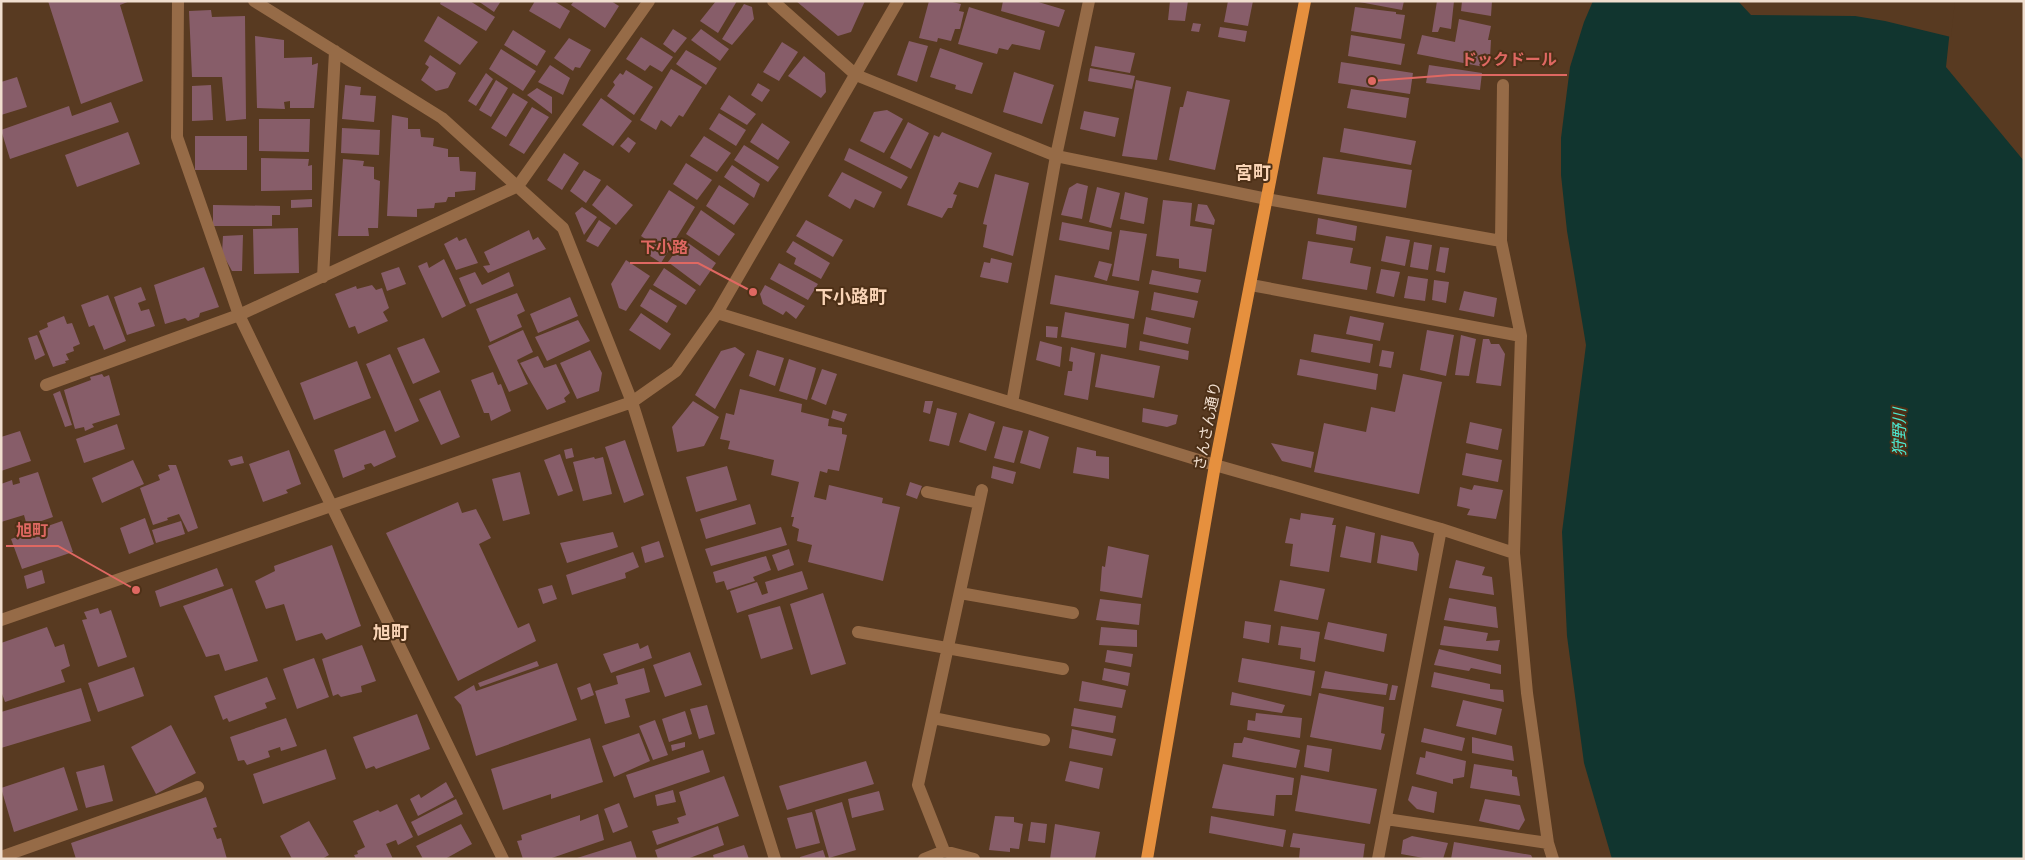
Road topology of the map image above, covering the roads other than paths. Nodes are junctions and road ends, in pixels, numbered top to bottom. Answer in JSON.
{"nodes":[{"id":1,"x":178,"y":1,"type":"edge"},
{"id":2,"x":254,"y":1,"type":"edge"},
{"id":3,"x":649,"y":1,"type":"edge"},
{"id":4,"x":773,"y":1,"type":"edge"},
{"id":5,"x":898,"y":1,"type":"edge"},
{"id":6,"x":1089,"y":1,"type":"edge"},
{"id":7,"x":1305,"y":1,"type":"edge"},
{"id":8,"x":335,"y":51,"type":"junction"},
{"id":9,"x":856,"y":75,"type":"junction"},
{"id":10,"x":1503,"y":85,"type":"dead end"},
{"id":11,"x":1056,"y":156,"type":"junction"},
{"id":12,"x":518,"y":186,"type":"junction"},
{"id":13,"x":1267,"y":199,"type":"junction"},
{"id":14,"x":1501,"y":241,"type":"junction"},
{"id":15,"x":323,"y":277,"type":"junction"},
{"id":16,"x":1251,"y":285,"type":"junction"},
{"id":17,"x":717,"y":313,"type":"junction"},
{"id":18,"x":239,"y":315,"type":"junction"},
{"id":19,"x":1521,"y":336,"type":"junction"},
{"id":20,"x":46,"y":385,"type":"dead end"},
{"id":21,"x":632,"y":402,"type":"junction"},
{"id":22,"x":1012,"y":403,"type":"junction"},
{"id":23,"x":1215,"y":465,"type":"junction"},
{"id":24,"x":982,"y":490,"type":"dead end"},
{"id":25,"x":927,"y":492,"type":"dead end"},
{"id":26,"x":979,"y":503,"type":"junction"},
{"id":27,"x":331,"y":507,"type":"junction"},
{"id":28,"x":1441,"y":529,"type":"junction"},
{"id":29,"x":1514,"y":553,"type":"junction"},
{"id":30,"x":960,"y":592,"type":"junction"},
{"id":31,"x":1072,"y":613,"type":"dead end"},
{"id":32,"x":1,"y":620,"type":"edge"},
{"id":33,"x":858,"y":632,"type":"dead end"},
{"id":34,"x":948,"y":648,"type":"junction"},
{"id":35,"x":1063,"y":669,"type":"dead end"},
{"id":36,"x":932,"y":718,"type":"junction"},
{"id":37,"x":1044,"y":740,"type":"dead end"},
{"id":38,"x":198,"y":788,"type":"dead end"},
{"id":39,"x":1386,"y":819,"type":"junction"},
{"id":40,"x":1548,"y":843,"type":"junction"},
{"id":41,"x":944,"y":852,"type":"junction"},
{"id":42,"x":1,"y":856,"type":"edge"},
{"id":43,"x":503,"y":859,"type":"edge"},
{"id":44,"x":775,"y":859,"type":"edge"},
{"id":45,"x":924,"y":859,"type":"edge"},
{"id":46,"x":974,"y":859,"type":"edge"},
{"id":47,"x":1147,"y":859,"type":"edge"},
{"id":48,"x":1378,"y":859,"type":"edge"},
{"id":49,"x":1553,"y":859,"type":"edge"}],
"edges":[{"from":1,"to":18,"type":"street"},
{"from":2,"to":8,"type":"street"},
{"from":3,"to":12,"type":"street"},
{"from":4,"to":9,"type":"street"},
{"from":5,"to":9,"type":"street"},
{"from":6,"to":11,"type":"street"},
{"from":7,"to":13,"type":"main road","name":"さんさん通り"},
{"from":8,"to":12,"type":"street"},
{"from":8,"to":15,"type":"street"},
{"from":9,"to":11,"type":"street"},
{"from":9,"to":17,"type":"street"},
{"from":10,"to":14,"type":"street"},
{"from":11,"to":13,"type":"street"},
{"from":11,"to":22,"type":"street"},
{"from":12,"to":15,"type":"street"},
{"from":12,"to":21,"type":"street"},
{"from":13,"to":14,"type":"street"},
{"from":13,"to":16,"type":"main road","name":"さんさん通り"},
{"from":14,"to":19,"type":"street"},
{"from":15,"to":18,"type":"street"},
{"from":16,"to":19,"type":"street"},
{"from":16,"to":23,"type":"main road","name":"さんさん通り"},
{"from":17,"to":21,"type":"street"},
{"from":17,"to":22,"type":"street"},
{"from":18,"to":20,"type":"street"},
{"from":18,"to":27,"type":"street"},
{"from":19,"to":29,"type":"street"},
{"from":21,"to":27,"type":"street"},
{"from":21,"to":44,"type":"street"},
{"from":22,"to":23,"type":"street"},
{"from":23,"to":28,"type":"street"},
{"from":23,"to":47,"type":"main road","name":"さんさん通り"},
{"from":24,"to":26,"type":"street"},
{"from":25,"to":26,"type":"street"},
{"from":26,"to":30,"type":"street"},
{"from":27,"to":32,"type":"street"},
{"from":27,"to":43,"type":"street"},
{"from":28,"to":29,"type":"street"},
{"from":28,"to":39,"type":"street"},
{"from":29,"to":40,"type":"street"},
{"from":30,"to":31,"type":"street"},
{"from":30,"to":34,"type":"street"},
{"from":33,"to":34,"type":"street"},
{"from":34,"to":35,"type":"street"},
{"from":34,"to":36,"type":"street"},
{"from":36,"to":37,"type":"street"},
{"from":36,"to":41,"type":"street"},
{"from":38,"to":42,"type":"street"},
{"from":39,"to":40,"type":"street"},
{"from":39,"to":48,"type":"street"},
{"from":40,"to":49,"type":"street"},
{"from":41,"to":45,"type":"street"},
{"from":41,"to":46,"type":"street"}]}
